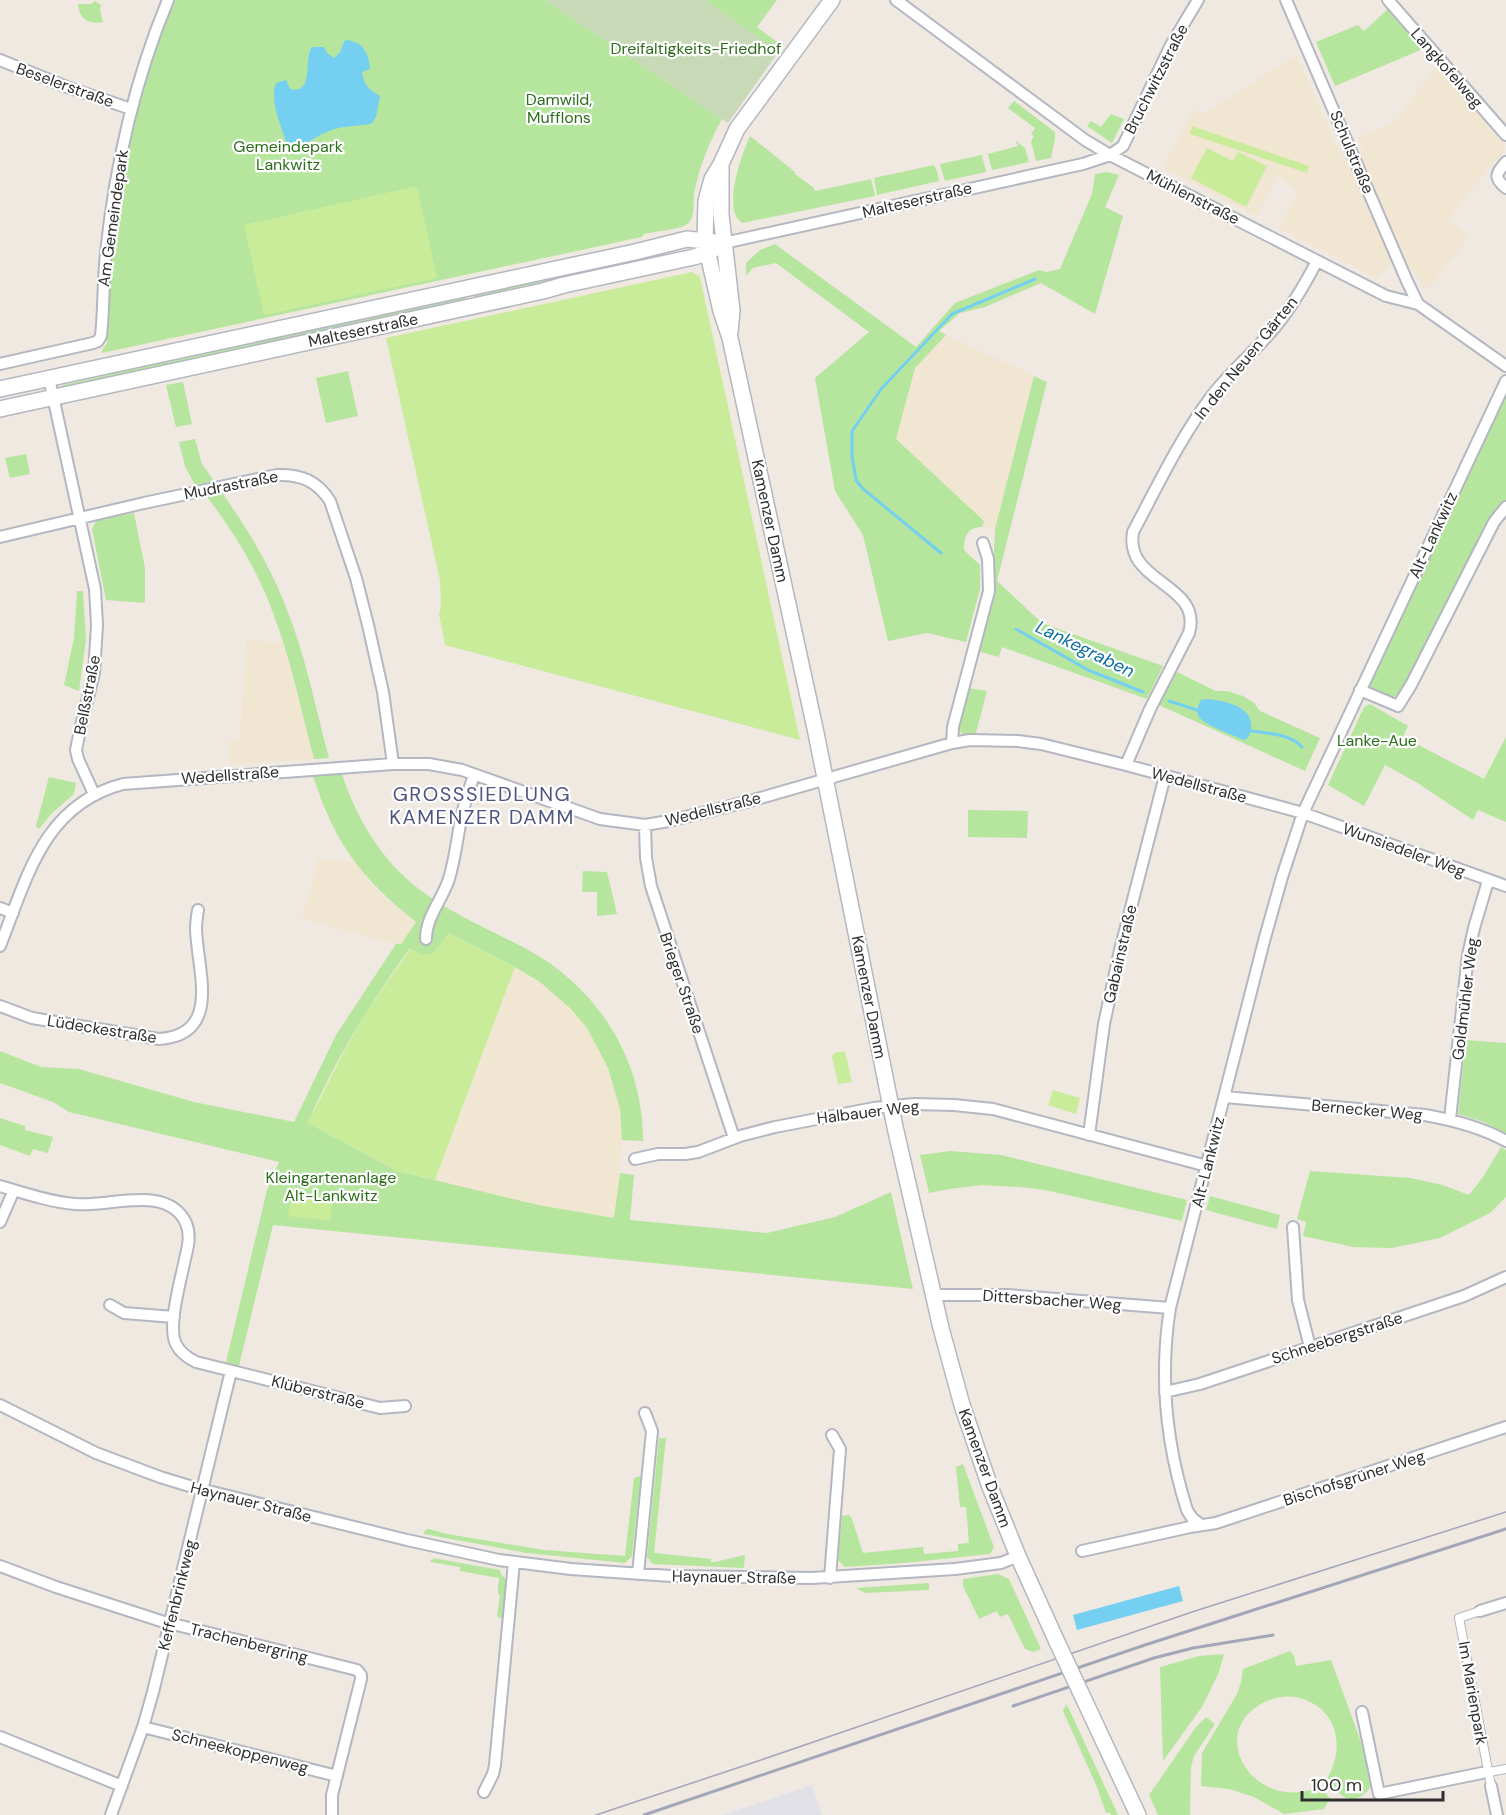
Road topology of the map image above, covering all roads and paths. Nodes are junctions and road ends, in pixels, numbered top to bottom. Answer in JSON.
{"nodes":[{"id":1,"x":168,"y":0,"type":"edge"},
{"id":2,"x":832,"y":0,"type":"edge"},
{"id":3,"x":896,"y":0,"type":"edge"},
{"id":4,"x":1286,"y":0,"type":"edge"},
{"id":5,"x":1388,"y":0,"type":"edge"},
{"id":6,"x":1193,"y":2,"type":"edge"},
{"id":7,"x":0,"y":60,"type":"edge"},
{"id":8,"x":131,"y":109,"type":"junction"},
{"id":9,"x":1506,"y":135,"type":"edge"},
{"id":10,"x":1110,"y":155,"type":"junction"},
{"id":11,"x":1506,"y":162,"type":"edge"},
{"id":12,"x":721,"y":164,"type":"junction"},
{"id":13,"x":1506,"y":188,"type":"edge"},
{"id":14,"x":724,"y":243,"type":"junction"},
{"id":15,"x":706,"y":247,"type":"junction"},
{"id":16,"x":1317,"y":261,"type":"junction"},
{"id":17,"x":468,"y":288,"type":"junction"},
{"id":18,"x":1418,"y":304,"type":"junction"},
{"id":19,"x":472,"y":306,"type":"junction"},
{"id":20,"x":730,"y":338,"type":"junction"},
{"id":21,"x":0,"y":364,"type":"edge"},
{"id":22,"x":1506,"y":366,"type":"edge"},
{"id":23,"x":49,"y":378,"type":"junction"},
{"id":24,"x":1506,"y":381,"type":"edge"},
{"id":25,"x":0,"y":389,"type":"edge"},
{"id":26,"x":53,"y":397,"type":"junction"},
{"id":27,"x":0,"y":409,"type":"edge"},
{"id":28,"x":1506,"y":507,"type":"edge"},
{"id":29,"x":79,"y":518,"type":"junction"},
{"id":30,"x":0,"y":537,"type":"edge"},
{"id":31,"x":983,"y":543,"type":"dead end"},
{"id":32,"x":1360,"y":690,"type":"junction"},
{"id":33,"x":952,"y":743,"type":"junction"},
{"id":34,"x":393,"y":764,"type":"junction"},
{"id":35,"x":1126,"y":765,"type":"junction"},
{"id":36,"x":474,"y":775,"type":"junction"},
{"id":37,"x":1165,"y":776,"type":"junction"},
{"id":38,"x":825,"y":780,"type":"junction"},
{"id":39,"x":94,"y":794,"type":"junction"},
{"id":40,"x":1303,"y":813,"type":"junction"},
{"id":41,"x":645,"y":825,"type":"junction"},
{"id":42,"x":1488,"y":881,"type":"junction"},
{"id":43,"x":1506,"y":886,"type":"edge"},
{"id":44,"x":0,"y":908,"type":"edge"},
{"id":45,"x":198,"y":910,"type":"dead end"},
{"id":46,"x":13,"y":913,"type":"junction"},
{"id":47,"x":426,"y":939,"type":"dead end"},
{"id":48,"x":0,"y":946,"type":"edge"},
{"id":49,"x":0,"y":1006,"type":"edge"},
{"id":50,"x":1224,"y":1097,"type":"junction"},
{"id":51,"x":891,"y":1106,"type":"junction"},
{"id":52,"x":1450,"y":1119,"type":"junction"},
{"id":53,"x":1089,"y":1136,"type":"junction"},
{"id":54,"x":734,"y":1138,"type":"junction"},
{"id":55,"x":1506,"y":1141,"type":"edge"},
{"id":56,"x":635,"y":1159,"type":"dead end"},
{"id":57,"x":1207,"y":1166,"type":"junction"},
{"id":58,"x":0,"y":1186,"type":"edge"},
{"id":59,"x":14,"y":1190,"type":"junction"},
{"id":60,"x":0,"y":1222,"type":"edge"},
{"id":61,"x":1293,"y":1227,"type":"dead end"},
{"id":62,"x":1506,"y":1277,"type":"edge"},
{"id":63,"x":933,"y":1295,"type":"junction"},
{"id":64,"x":110,"y":1305,"type":"dead end"},
{"id":65,"x":1170,"y":1308,"type":"junction"},
{"id":66,"x":174,"y":1317,"type":"junction"},
{"id":67,"x":1310,"y":1347,"type":"junction"},
{"id":68,"x":231,"y":1371,"type":"junction"},
{"id":69,"x":1165,"y":1392,"type":"junction"},
{"id":70,"x":0,"y":1405,"type":"edge"},
{"id":71,"x":405,"y":1406,"type":"dead end"},
{"id":72,"x":645,"y":1413,"type":"dead end"},
{"id":73,"x":1506,"y":1427,"type":"edge"},
{"id":74,"x":832,"y":1435,"type":"dead end"},
{"id":75,"x":202,"y":1490,"type":"junction"},
{"id":76,"x":1201,"y":1525,"type":"junction"},
{"id":77,"x":1082,"y":1551,"type":"dead end"},
{"id":78,"x":1018,"y":1556,"type":"junction"},
{"id":79,"x":514,"y":1562,"type":"junction"},
{"id":80,"x":0,"y":1566,"type":"edge"},
{"id":81,"x":638,"y":1574,"type":"junction"},
{"id":82,"x":830,"y":1578,"type":"junction"},
{"id":83,"x":1506,"y":1603,"type":"edge"},
{"id":84,"x":1480,"y":1611,"type":"joint"},
{"id":85,"x":170,"y":1623,"type":"junction"},
{"id":86,"x":1362,"y":1712,"type":"dead end"},
{"id":87,"x":143,"y":1727,"type":"junction"},
{"id":88,"x":0,"y":1737,"type":"edge"},
{"id":89,"x":1506,"y":1769,"type":"edge"},
{"id":90,"x":1485,"y":1773,"type":"junction"},
{"id":91,"x":337,"y":1776,"type":"junction"},
{"id":92,"x":122,"y":1786,"type":"junction"},
{"id":93,"x":1491,"y":1786,"type":"joint"},
{"id":94,"x":484,"y":1792,"type":"dead end"},
{"id":95,"x":111,"y":1815,"type":"edge"},
{"id":96,"x":332,"y":1815,"type":"edge"},
{"id":97,"x":1138,"y":1815,"type":"edge"},
{"id":98,"x":1497,"y":1815,"type":"edge"}],
"edges":[{"from":1,"to":8,"type":"street","name":"Am Gemeindepark"},
{"from":2,"to":12,"type":"main road","name":"Kamenzer Damm"},
{"from":3,"to":10,"type":"street","name":"Mühlenstraße"},
{"from":4,"to":18,"type":"street","name":"Schulstraße"},
{"from":5,"to":9,"type":"street","name":"Langkofelweg"},
{"from":6,"to":10,"type":"street","name":"Bruchwitzstraße"},
{"from":7,"to":8,"type":"street","name":"Beselerstraße"},
{"from":8,"to":21,"type":"street","name":"Am Gemeindepark"},
{"from":10,"to":14,"type":"street","name":"Malteserstraße"},
{"from":10,"to":16,"type":"street","name":"Mühlenstraße"},
{"from":11,"to":13,"type":"street"},
{"from":12,"to":14,"type":"main road","name":"Kamenzer Damm"},
{"from":12,"to":15,"type":"main road","name":"Kamenzer Damm"},
{"from":14,"to":15,"type":"main road","name":"Malteserstraße"},
{"from":14,"to":20,"type":"main road","name":"Kamenzer Damm"},
{"from":15,"to":17,"type":"main road","name":"Malteserstraße"},
{"from":15,"to":19,"type":"main road","name":"Malteserstraße"},
{"from":15,"to":20,"type":"main road","name":"Kamenzer Damm"},
{"from":16,"to":18,"type":"street","name":"Mühlenstraße"},
{"from":16,"to":35,"type":"street","name":"In den Neuen Gärten"},
{"from":17,"to":19,"type":"main road"},
{"from":17,"to":23,"type":"main road","name":"Malteserstraße"},
{"from":18,"to":22,"type":"street","name":"Mühlenstraße"},
{"from":19,"to":26,"type":"main road","name":"Malteserstraße"},
{"from":20,"to":38,"type":"main road","name":"Kamenzer Damm"},
{"from":23,"to":25,"type":"main road","name":"Malteserstraße"},
{"from":23,"to":26,"type":"street","name":"Belßstraße"},
{"from":24,"to":32,"type":"street","name":"Alt-Lankwitz"},
{"from":26,"to":27,"type":"main road","name":"Malteserstraße"},
{"from":26,"to":29,"type":"street","name":"Belßstraße"},
{"from":28,"to":32,"type":"street"},
{"from":29,"to":30,"type":"street","name":"Mudrastraße"},
{"from":29,"to":34,"type":"street","name":"Mudrastraße"},
{"from":29,"to":39,"type":"street","name":"Belßstraße"},
{"from":31,"to":33,"type":"street"},
{"from":32,"to":40,"type":"street","name":"Alt-Lankwitz"},
{"from":33,"to":35,"type":"street","name":"Wedellstraße"},
{"from":33,"to":38,"type":"street","name":"Wedellstraße"},
{"from":34,"to":36,"type":"street","name":"Wedellstraße"},
{"from":34,"to":39,"type":"street","name":"Wedellstraße"},
{"from":35,"to":37,"type":"street","name":"Wedellstraße"},
{"from":36,"to":41,"type":"street","name":"Wedellstraße"},
{"from":36,"to":47,"type":"street"},
{"from":37,"to":40,"type":"street","name":"Wedellstraße"},
{"from":37,"to":53,"type":"street","name":"Gabainstraße"},
{"from":38,"to":41,"type":"street","name":"Wedellstraße"},
{"from":38,"to":51,"type":"main road","name":"Kamenzer Damm"},
{"from":39,"to":46,"type":"street"},
{"from":40,"to":42,"type":"street","name":"Wunsiedeler Weg"},
{"from":40,"to":50,"type":"street","name":"Alt-Lankwitz"},
{"from":41,"to":54,"type":"street","name":"Brieger Straße"},
{"from":42,"to":43,"type":"street","name":"Wunsiedeler Weg"},
{"from":42,"to":52,"type":"street","name":"Goldmühler Weg"},
{"from":44,"to":46,"type":"street"},
{"from":45,"to":49,"type":"street","name":"Lüdeckestraße"},
{"from":46,"to":48,"type":"street"},
{"from":50,"to":52,"type":"street","name":"Bernecker Weg"},
{"from":50,"to":57,"type":"street","name":"Alt-Lankwitz"},
{"from":51,"to":53,"type":"street","name":"Halbauer Weg"},
{"from":51,"to":54,"type":"street","name":"Halbauer Weg"},
{"from":51,"to":63,"type":"main road","name":"Kamenzer Damm"},
{"from":52,"to":55,"type":"street","name":"Bernecker Weg"},
{"from":53,"to":57,"type":"street","name":"Halbauer Weg"},
{"from":54,"to":56,"type":"street","name":"Halbauer Weg"},
{"from":57,"to":65,"type":"street","name":"Alt-Lankwitz"},
{"from":58,"to":59,"type":"street","name":"Klüberstraße"},
{"from":59,"to":60,"type":"street"},
{"from":59,"to":66,"type":"street","name":"Klüberstraße"},
{"from":61,"to":67,"type":"street"},
{"from":62,"to":67,"type":"street","name":"Schneebergstraße"},
{"from":63,"to":65,"type":"street","name":"Dittersbacher Weg"},
{"from":63,"to":78,"type":"main road","name":"Kamenzer Damm"},
{"from":64,"to":66,"type":"street"},
{"from":65,"to":69,"type":"street","name":"Alt-Lankwitz"},
{"from":66,"to":68,"type":"street","name":"Klüberstraße"},
{"from":67,"to":69,"type":"street","name":"Schneebergstraße"},
{"from":68,"to":71,"type":"street","name":"Klüberstraße"},
{"from":68,"to":75,"type":"street","name":"Keffenbrinkweg"},
{"from":69,"to":76,"type":"street","name":"Alt-Lankwitz"},
{"from":70,"to":75,"type":"street","name":"Haynauer Straße"},
{"from":72,"to":81,"type":"street"},
{"from":73,"to":76,"type":"street","name":"Bischofsgrüner Weg"},
{"from":74,"to":82,"type":"street"},
{"from":75,"to":79,"type":"street","name":"Haynauer Straße"},
{"from":75,"to":85,"type":"street","name":"Keffenbrinkweg"},
{"from":76,"to":77,"type":"street"},
{"from":78,"to":82,"type":"street","name":"Haynauer Straße"},
{"from":78,"to":97,"type":"main road","name":"Kamenzer Damm","bridge":true},
{"from":79,"to":81,"type":"street","name":"Haynauer Straße"},
{"from":79,"to":94,"type":"street"},
{"from":80,"to":85,"type":"street","name":"Trachenbergring"},
{"from":81,"to":82,"type":"street","name":"Haynauer Straße"},
{"from":83,"to":84,"type":"street","name":"Im Marienpark"},
{"from":84,"to":90,"type":"street","name":"Im Marienpark"},
{"from":85,"to":87,"type":"street","name":"Keffenbrinkweg"},
{"from":85,"to":91,"type":"street","name":"Trachenbergring"},
{"from":86,"to":90,"type":"street"},
{"from":87,"to":91,"type":"street","name":"Schneekoppenweg"},
{"from":87,"to":92,"type":"street","name":"Keffenbrinkweg"},
{"from":88,"to":92,"type":"street"},
{"from":89,"to":90,"type":"street"},
{"from":90,"to":93,"type":"street","name":"Im Marienpark"},
{"from":91,"to":96,"type":"street","name":"Trachenbergring"},
{"from":92,"to":95,"type":"street","name":"Keffenbrinkweg"},
{"from":93,"to":98,"type":"street","name":"Im Marienpark"}]}
